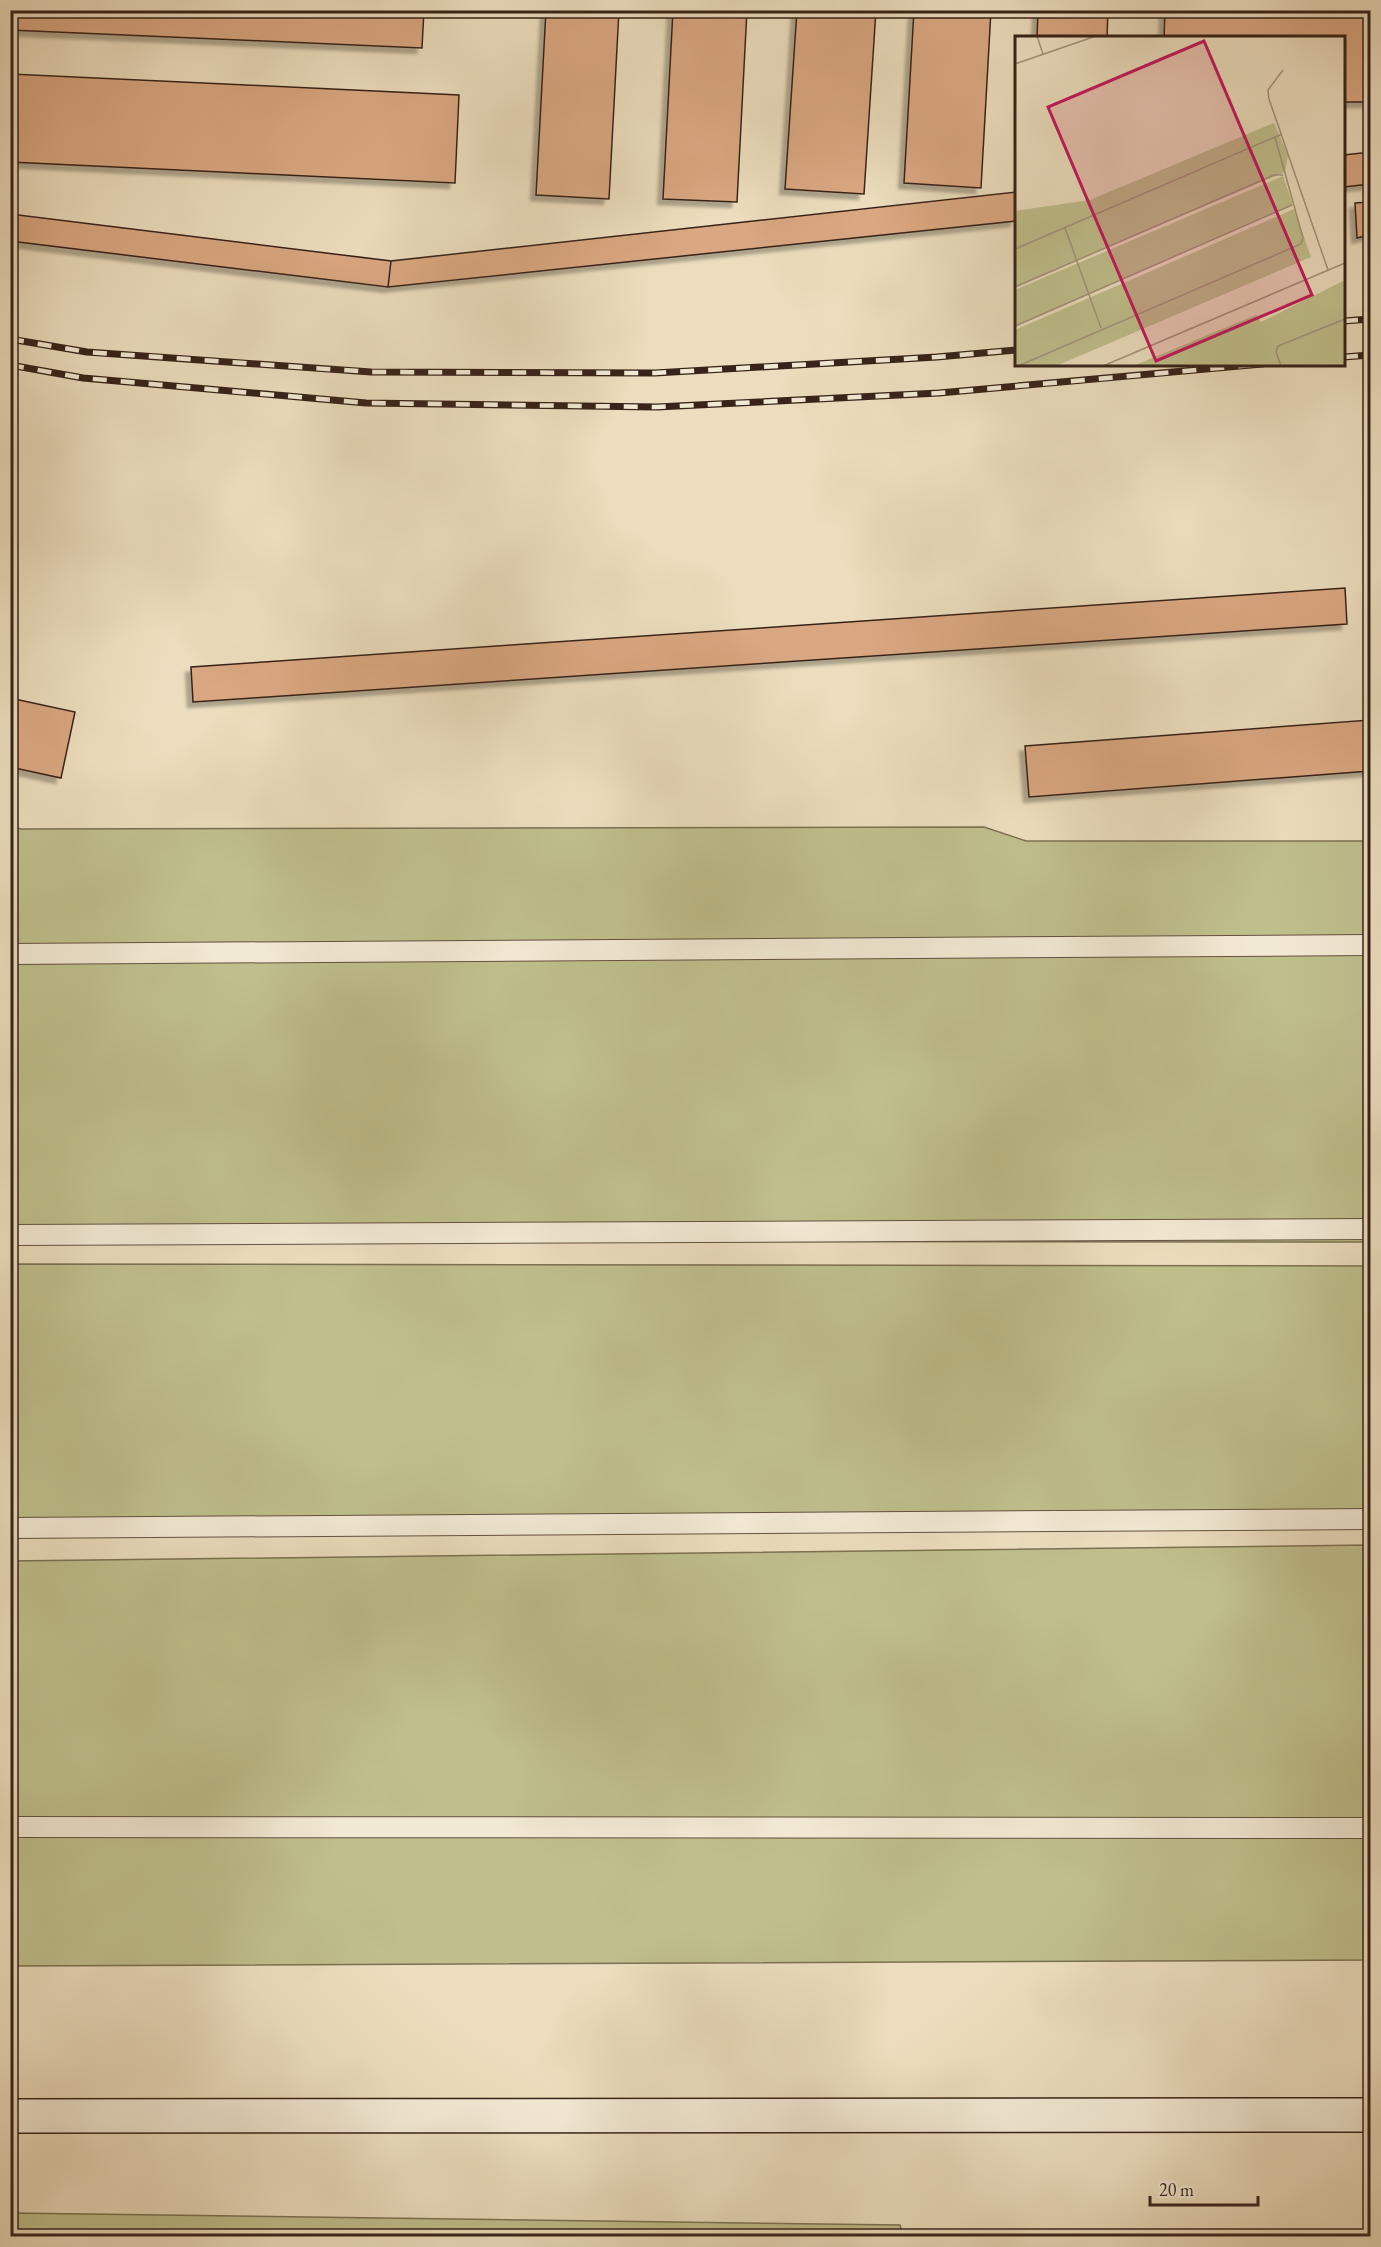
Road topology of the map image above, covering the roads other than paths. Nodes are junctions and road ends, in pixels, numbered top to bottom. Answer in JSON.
{"nodes":[{"id":1,"x":1371,"y":945,"type":"edge"},
{"id":2,"x":10,"y":954,"type":"edge"},
{"id":3,"x":1371,"y":1229,"type":"edge"},
{"id":4,"x":10,"y":1235,"type":"edge"},
{"id":5,"x":1371,"y":1519,"type":"edge"},
{"id":6,"x":10,"y":1528,"type":"edge"},
{"id":7,"x":10,"y":1827,"type":"edge"},
{"id":8,"x":1371,"y":1828,"type":"edge"},
{"id":9,"x":1371,"y":2115,"type":"edge"},
{"id":10,"x":10,"y":2116,"type":"edge"}],
"edges":[{"from":1,"to":2,"type":"lane"},
{"from":3,"to":4,"type":"lane"},
{"from":5,"to":6,"type":"lane"},
{"from":7,"to":8,"type":"lane"},
{"from":9,"to":10,"type":"main road"}]}
